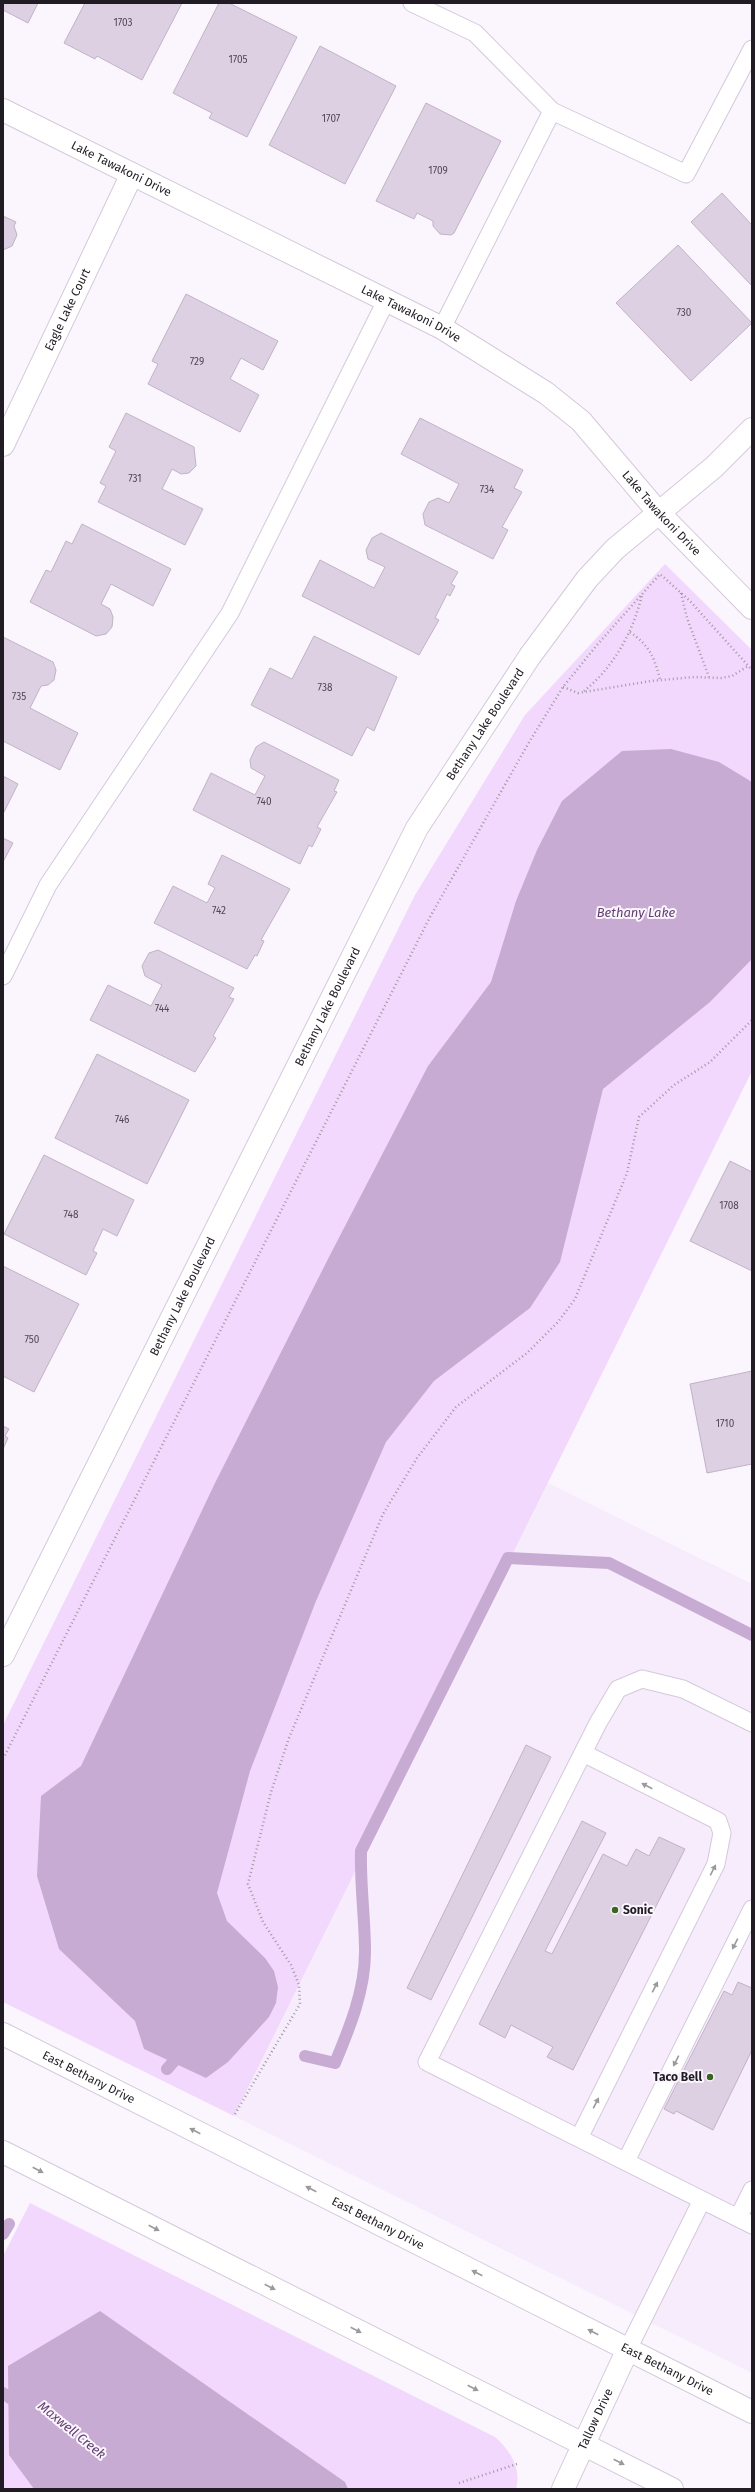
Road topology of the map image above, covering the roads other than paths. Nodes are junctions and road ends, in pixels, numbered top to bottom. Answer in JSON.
{"nodes":[{"id":1,"x":412,"y":3,"type":"edge"},
{"id":2,"x":752,"y":48,"type":"edge"},
{"id":3,"x":3,"y":110,"type":"edge"},
{"id":4,"x":552,"y":111,"type":"junction"},
{"id":5,"x":132,"y":174,"type":"junction"},
{"id":6,"x":386,"y":300,"type":"junction"},
{"id":7,"x":442,"y":328,"type":"junction"},
{"id":8,"x":752,"y":429,"type":"edge"},
{"id":9,"x":3,"y":445,"type":"edge"},
{"id":10,"x":659,"y":513,"type":"junction"},
{"id":11,"x":752,"y":608,"type":"edge"},
{"id":12,"x":3,"y":976,"type":"edge"},
{"id":13,"x":3,"y":1655,"type":"edge"},
{"id":14,"x":752,"y":1723,"type":"edge"},
{"id":15,"x":583,"y":1753,"type":"junction"},
{"id":16,"x":752,"y":1909,"type":"edge"},
{"id":17,"x":3,"y":2034,"type":"edge"},
{"id":18,"x":579,"y":2138,"type":"junction"},
{"id":19,"x":3,"y":2152,"type":"edge"},
{"id":20,"x":626,"y":2161,"type":"junction"},
{"id":21,"x":752,"y":2190,"type":"edge"},
{"id":22,"x":702,"y":2200,"type":"junction"},
{"id":23,"x":745,"y":2221,"type":"edge"},
{"id":24,"x":628,"y":2349,"type":"junction"},
{"id":25,"x":752,"y":2412,"type":"edge"},
{"id":26,"x":584,"y":2444,"type":"junction"},
{"id":27,"x":563,"y":2489,"type":"edge"},
{"id":28,"x":672,"y":2489,"type":"edge"}],
"edges":[{"from":1,"to":4,"type":"lane"},
{"from":2,"to":4,"type":"lane"},
{"from":3,"to":5,"type":"street","name":"Lake Tawakoni Drive"},
{"from":4,"to":7,"type":"lane"},
{"from":5,"to":6,"type":"street","name":"Lake Tawakoni Drive"},
{"from":5,"to":9,"type":"street","name":"Eagle Lake Court"},
{"from":6,"to":7,"type":"street","name":"Lake Tawakoni Drive"},
{"from":6,"to":12,"type":"lane"},
{"from":7,"to":10,"type":"street","name":"Lake Tawakoni Drive"},
{"from":8,"to":10,"type":"street","name":"Bethany Lake Boulevard"},
{"from":10,"to":11,"type":"street","name":"Lake Tawakoni Drive"},
{"from":10,"to":13,"type":"street","name":"Bethany Lake Boulevard"},
{"from":14,"to":15,"type":"lane"},
{"from":18,"to":15,"type":"lane","one_way":true},
{"from":15,"to":18,"type":"lane"},
{"from":16,"to":20,"type":"lane","one_way":true},
{"from":24,"to":17,"type":"street","name":"East Bethany Drive","one_way":true},
{"from":18,"to":20,"type":"lane"},
{"from":19,"to":26,"type":"street","one_way":true},
{"from":20,"to":22,"type":"lane"},
{"from":21,"to":23,"type":"lane"},
{"from":22,"to":23,"type":"lane"},
{"from":22,"to":24,"type":"lane"},
{"from":24,"to":25,"type":"street","name":"East Bethany Drive"},
{"from":24,"to":26,"type":"street","name":"Tallow Drive"},
{"from":26,"to":27,"type":"street","name":"Tallow Drive"},
{"from":26,"to":28,"type":"street","one_way":true}]}
